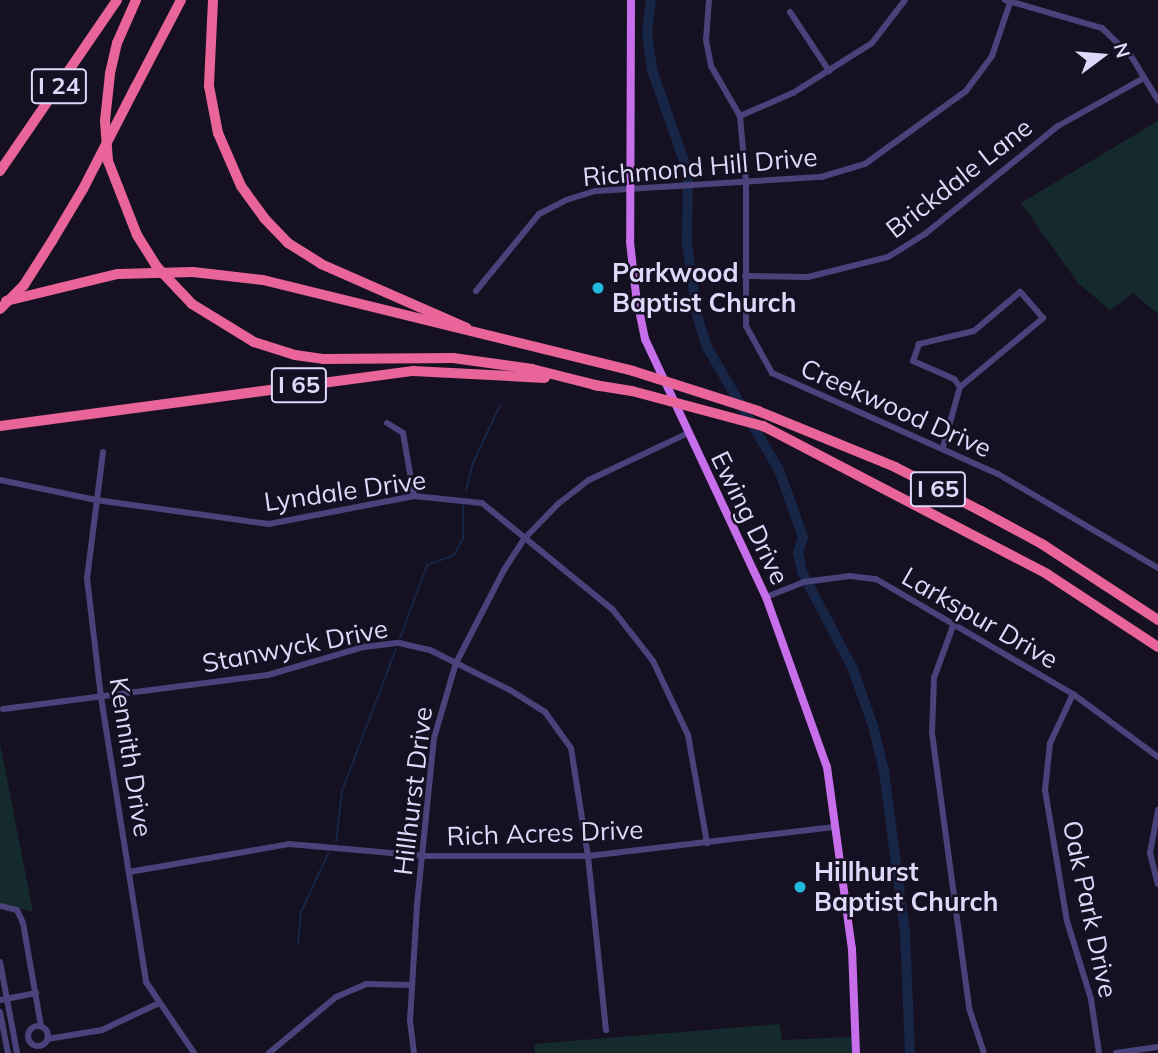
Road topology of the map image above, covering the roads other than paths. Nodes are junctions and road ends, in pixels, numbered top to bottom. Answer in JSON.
{"nodes":[{"id":1,"x":117,"y":0,"type":"edge"},
{"id":2,"x":136,"y":0,"type":"edge"},
{"id":3,"x":181,"y":0,"type":"edge"},
{"id":4,"x":213,"y":0,"type":"edge"},
{"id":5,"x":631,"y":0,"type":"edge"},
{"id":6,"x":709,"y":0,"type":"edge"},
{"id":7,"x":905,"y":0,"type":"edge"},
{"id":8,"x":1009,"y":1,"type":"edge"},
{"id":9,"x":790,"y":12,"type":"dead end"},
{"id":10,"x":829,"y":71,"type":"junction"},
{"id":11,"x":1144,"y":78,"type":"junction"},
{"id":12,"x":1158,"y":100,"type":"edge"},
{"id":13,"x":740,"y":117,"type":"junction"},
{"id":14,"x":0,"y":171,"type":"edge"},
{"id":15,"x":746,"y":183,"type":"junction"},
{"id":16,"x":629,"y":191,"type":"junction"},
{"id":17,"x":745,"y":275,"type":"junction"},
{"id":18,"x":476,"y":291,"type":"dead end"},
{"id":19,"x":0,"y":303,"type":"edge"},
{"id":20,"x":0,"y":309,"type":"edge"},
{"id":21,"x":467,"y":328,"type":"junction"},
{"id":22,"x":599,"y":386,"type":"junction"},
{"id":23,"x":960,"y":387,"type":"junction"},
{"id":24,"x":387,"y":423,"type":"dead end"},
{"id":25,"x":0,"y":426,"type":"edge"},
{"id":26,"x":686,"y":434,"type":"junction"},
{"id":27,"x":943,"y":447,"type":"junction"},
{"id":28,"x":103,"y":452,"type":"dead end"},
{"id":29,"x":0,"y":480,"type":"edge"},
{"id":30,"x":414,"y":496,"type":"junction"},
{"id":31,"x":96,"y":500,"type":"junction"},
{"id":32,"x":525,"y":538,"type":"junction"},
{"id":33,"x":1158,"y":568,"type":"edge"},
{"id":34,"x":766,"y":597,"type":"junction"},
{"id":35,"x":1158,"y":620,"type":"edge"},
{"id":36,"x":953,"y":626,"type":"junction"},
{"id":37,"x":1158,"y":647,"type":"edge"},
{"id":38,"x":456,"y":663,"type":"junction"},
{"id":39,"x":1073,"y":694,"type":"junction"},
{"id":40,"x":101,"y":697,"type":"junction"},
{"id":41,"x":3,"y":709,"type":"dead end"},
{"id":42,"x":1158,"y":757,"type":"edge"},
{"id":43,"x":1158,"y":810,"type":"edge"},
{"id":44,"x":837,"y":827,"type":"junction"},
{"id":45,"x":707,"y":843,"type":"junction"},
{"id":46,"x":425,"y":856,"type":"junction"},
{"id":47,"x":588,"y":856,"type":"junction"},
{"id":48,"x":129,"y":872,"type":"junction"},
{"id":49,"x":1158,"y":884,"type":"edge"},
{"id":50,"x":0,"y":906,"type":"edge"},
{"id":51,"x":0,"y":961,"type":"edge"},
{"id":52,"x":412,"y":985,"type":"junction"},
{"id":53,"x":36,"y":993,"type":"junction"},
{"id":54,"x":4,"y":999,"type":"edge"},
{"id":55,"x":157,"y":1004,"type":"junction"},
{"id":56,"x":0,"y":1012,"type":"edge"},
{"id":57,"x":41,"y":1027,"type":"junction"},
{"id":58,"x":606,"y":1030,"type":"dead end"},
{"id":59,"x":45,"y":1042,"type":"junction"},
{"id":60,"x":1158,"y":1047,"type":"edge"},
{"id":61,"x":8,"y":1053,"type":"edge"},
{"id":62,"x":17,"y":1053,"type":"edge"},
{"id":63,"x":47,"y":1053,"type":"edge"},
{"id":64,"x":194,"y":1053,"type":"edge"},
{"id":65,"x":269,"y":1053,"type":"edge"},
{"id":66,"x":414,"y":1053,"type":"edge"},
{"id":67,"x":856,"y":1053,"type":"edge"},
{"id":68,"x":984,"y":1053,"type":"edge"},
{"id":69,"x":1099,"y":1053,"type":"edge"},
{"id":70,"x":1116,"y":1053,"type":"edge"}],
"edges":[{"from":1,"to":14,"type":"highway","number":"I 24"},
{"from":2,"to":22,"type":"highway"},
{"from":3,"to":20,"type":"highway","number":"I 24","bridge":true},
{"from":4,"to":21,"type":"highway"},
{"from":5,"to":16,"type":"main road","name":"Ewing Drive"},
{"from":6,"to":13,"type":"street","name":"Creekwood Drive"},
{"from":7,"to":10,"type":"street"},
{"from":8,"to":11,"type":"street"},
{"from":8,"to":15,"type":"street","name":"Richmond Hill Drive"},
{"from":9,"to":10,"type":"street"},
{"from":10,"to":13,"type":"street"},
{"from":11,"to":12,"type":"street"},
{"from":11,"to":17,"type":"street","name":"Brickdale Lane"},
{"from":13,"to":15,"type":"street","name":"Creekwood Drive"},
{"from":15,"to":16,"type":"street","name":"Richmond Hill Drive"},
{"from":15,"to":17,"type":"street","name":"Creekwood Drive"},
{"from":16,"to":18,"type":"street","name":"Richmond Hill Drive"},
{"from":16,"to":26,"type":"main road","name":"Ewing Drive"},
{"from":17,"to":27,"type":"street","name":"Creekwood Drive"},
{"from":19,"to":21,"type":"highway","number":"I 65","bridge":true},
{"from":21,"to":35,"type":"highway","number":"I 65","bridge":true},
{"from":22,"to":25,"type":"highway","number":"I 65"},
{"from":22,"to":37,"type":"highway","number":"I 65","bridge":true},
{"from":23,"to":23,"type":"street"},
{"from":23,"to":27,"type":"street"},
{"from":24,"to":30,"type":"street"},
{"from":26,"to":32,"type":"street","name":"Hillhurst Drive"},
{"from":26,"to":34,"type":"main road","name":"Ewing Drive"},
{"from":27,"to":33,"type":"street","name":"Creekwood Drive"},
{"from":28,"to":31,"type":"street","name":"Kennith Drive"},
{"from":29,"to":31,"type":"street","name":"Lyndale Drive"},
{"from":30,"to":31,"type":"street","name":"Lyndale Drive"},
{"from":30,"to":32,"type":"street","name":"Lyndale Drive"},
{"from":31,"to":40,"type":"street","name":"Kennith Drive"},
{"from":32,"to":38,"type":"street","name":"Hillhurst Drive"},
{"from":32,"to":45,"type":"street","name":"Lyndale Drive"},
{"from":34,"to":36,"type":"street","name":"Larkspur Drive"},
{"from":34,"to":44,"type":"main road","name":"Ewing Drive"},
{"from":36,"to":39,"type":"street","name":"Larkspur Drive"},
{"from":36,"to":68,"type":"street"},
{"from":38,"to":40,"type":"street","name":"Stanwyck Drive"},
{"from":38,"to":46,"type":"street","name":"Hillhurst Drive"},
{"from":38,"to":47,"type":"street","name":"Stanwyck Drive"},
{"from":39,"to":42,"type":"street","name":"Larkspur Drive"},
{"from":39,"to":69,"type":"street","name":"Oak Park Drive"},
{"from":40,"to":41,"type":"street","name":"Stanwyck Drive"},
{"from":40,"to":48,"type":"street","name":"Kennith Drive"},
{"from":43,"to":49,"type":"street"},
{"from":44,"to":45,"type":"street","name":"Rich Acres Drive"},
{"from":44,"to":67,"type":"main road","name":"Ewing Drive"},
{"from":45,"to":47,"type":"street","name":"Rich Acres Drive"},
{"from":46,"to":47,"type":"street","name":"Rich Acres Drive"},
{"from":46,"to":48,"type":"street","name":"Rich Acres Drive"},
{"from":46,"to":52,"type":"street","name":"Hillhurst Drive"},
{"from":47,"to":58,"type":"street","name":"Stanwyck Drive"},
{"from":48,"to":55,"type":"street","name":"Kennith Drive"},
{"from":50,"to":53,"type":"street"},
{"from":51,"to":54,"type":"street"},
{"from":52,"to":65,"type":"street"},
{"from":52,"to":66,"type":"street","name":"Hillhurst Drive"},
{"from":53,"to":54,"type":"street"},
{"from":53,"to":57,"type":"street"},
{"from":54,"to":62,"type":"street"},
{"from":55,"to":59,"type":"street"},
{"from":55,"to":64,"type":"street","name":"Kennith Drive"},
{"from":56,"to":61,"type":"street"},
{"from":57,"to":59,"type":"street"},
{"from":57,"to":59,"type":"street"},
{"from":59,"to":63,"type":"street"},
{"from":60,"to":70,"type":"street"}]}
